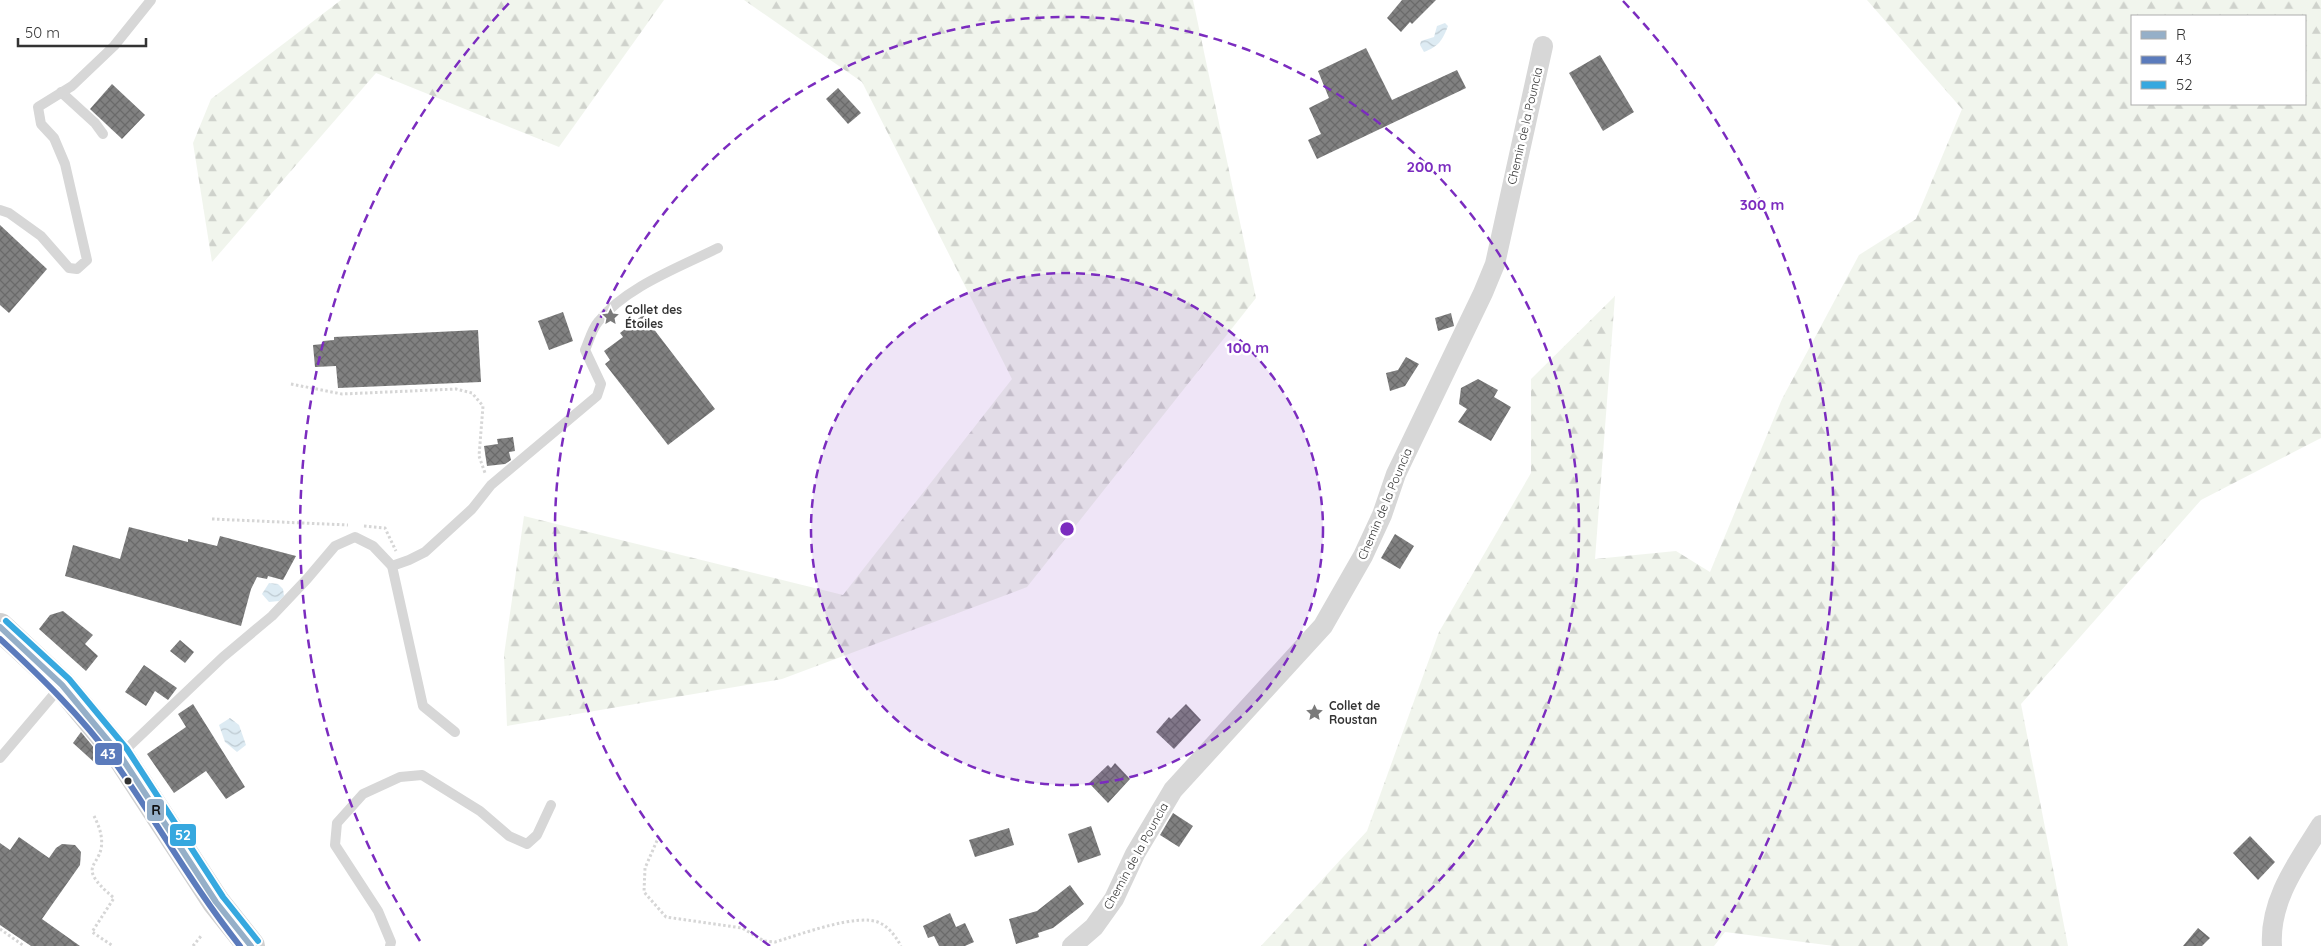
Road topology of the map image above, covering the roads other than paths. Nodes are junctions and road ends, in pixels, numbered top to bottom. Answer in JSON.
{"nodes":[{"id":1,"x":151,"y":0,"type":"edge"},
{"id":2,"x":1543,"y":46,"type":"dead end"},
{"id":3,"x":61,"y":92,"type":"junction"},
{"id":4,"x":103,"y":134,"type":"dead end"},
{"id":5,"x":0,"y":210,"type":"edge"},
{"id":6,"x":718,"y":248,"type":"dead end"},
{"id":7,"x":395,"y":565,"type":"junction"},
{"id":8,"x":0,"y":627,"type":"edge"},
{"id":9,"x":62,"y":685,"type":"junction"},
{"id":10,"x":455,"y":732,"type":"dead end"},
{"id":11,"x":120,"y":755,"type":"junction"},
{"id":12,"x":0,"y":758,"type":"edge"},
{"id":13,"x":551,"y":805,"type":"dead end"},
{"id":14,"x":2321,"y":825,"type":"edge"},
{"id":15,"x":250,"y":946,"type":"edge"},
{"id":16,"x":390,"y":946,"type":"edge"},
{"id":17,"x":1072,"y":946,"type":"edge"},
{"id":18,"x":2272,"y":946,"type":"edge"}],
"edges":[{"from":1,"to":3,"type":"lane"},
{"from":2,"to":17,"type":"street","name":"Chemin de la Pouncia"},
{"from":3,"to":4,"type":"lane"},
{"from":3,"to":5,"type":"lane"},
{"from":6,"to":7,"type":"lane"},
{"from":7,"to":10,"type":"lane"},
{"from":7,"to":11,"type":"lane"},
{"from":8,"to":9,"type":"street"},
{"from":9,"to":11,"type":"street"},
{"from":9,"to":12,"type":"lane"},
{"from":11,"to":15,"type":"street"},
{"from":13,"to":16,"type":"lane"},
{"from":14,"to":18,"type":"street"}]}
